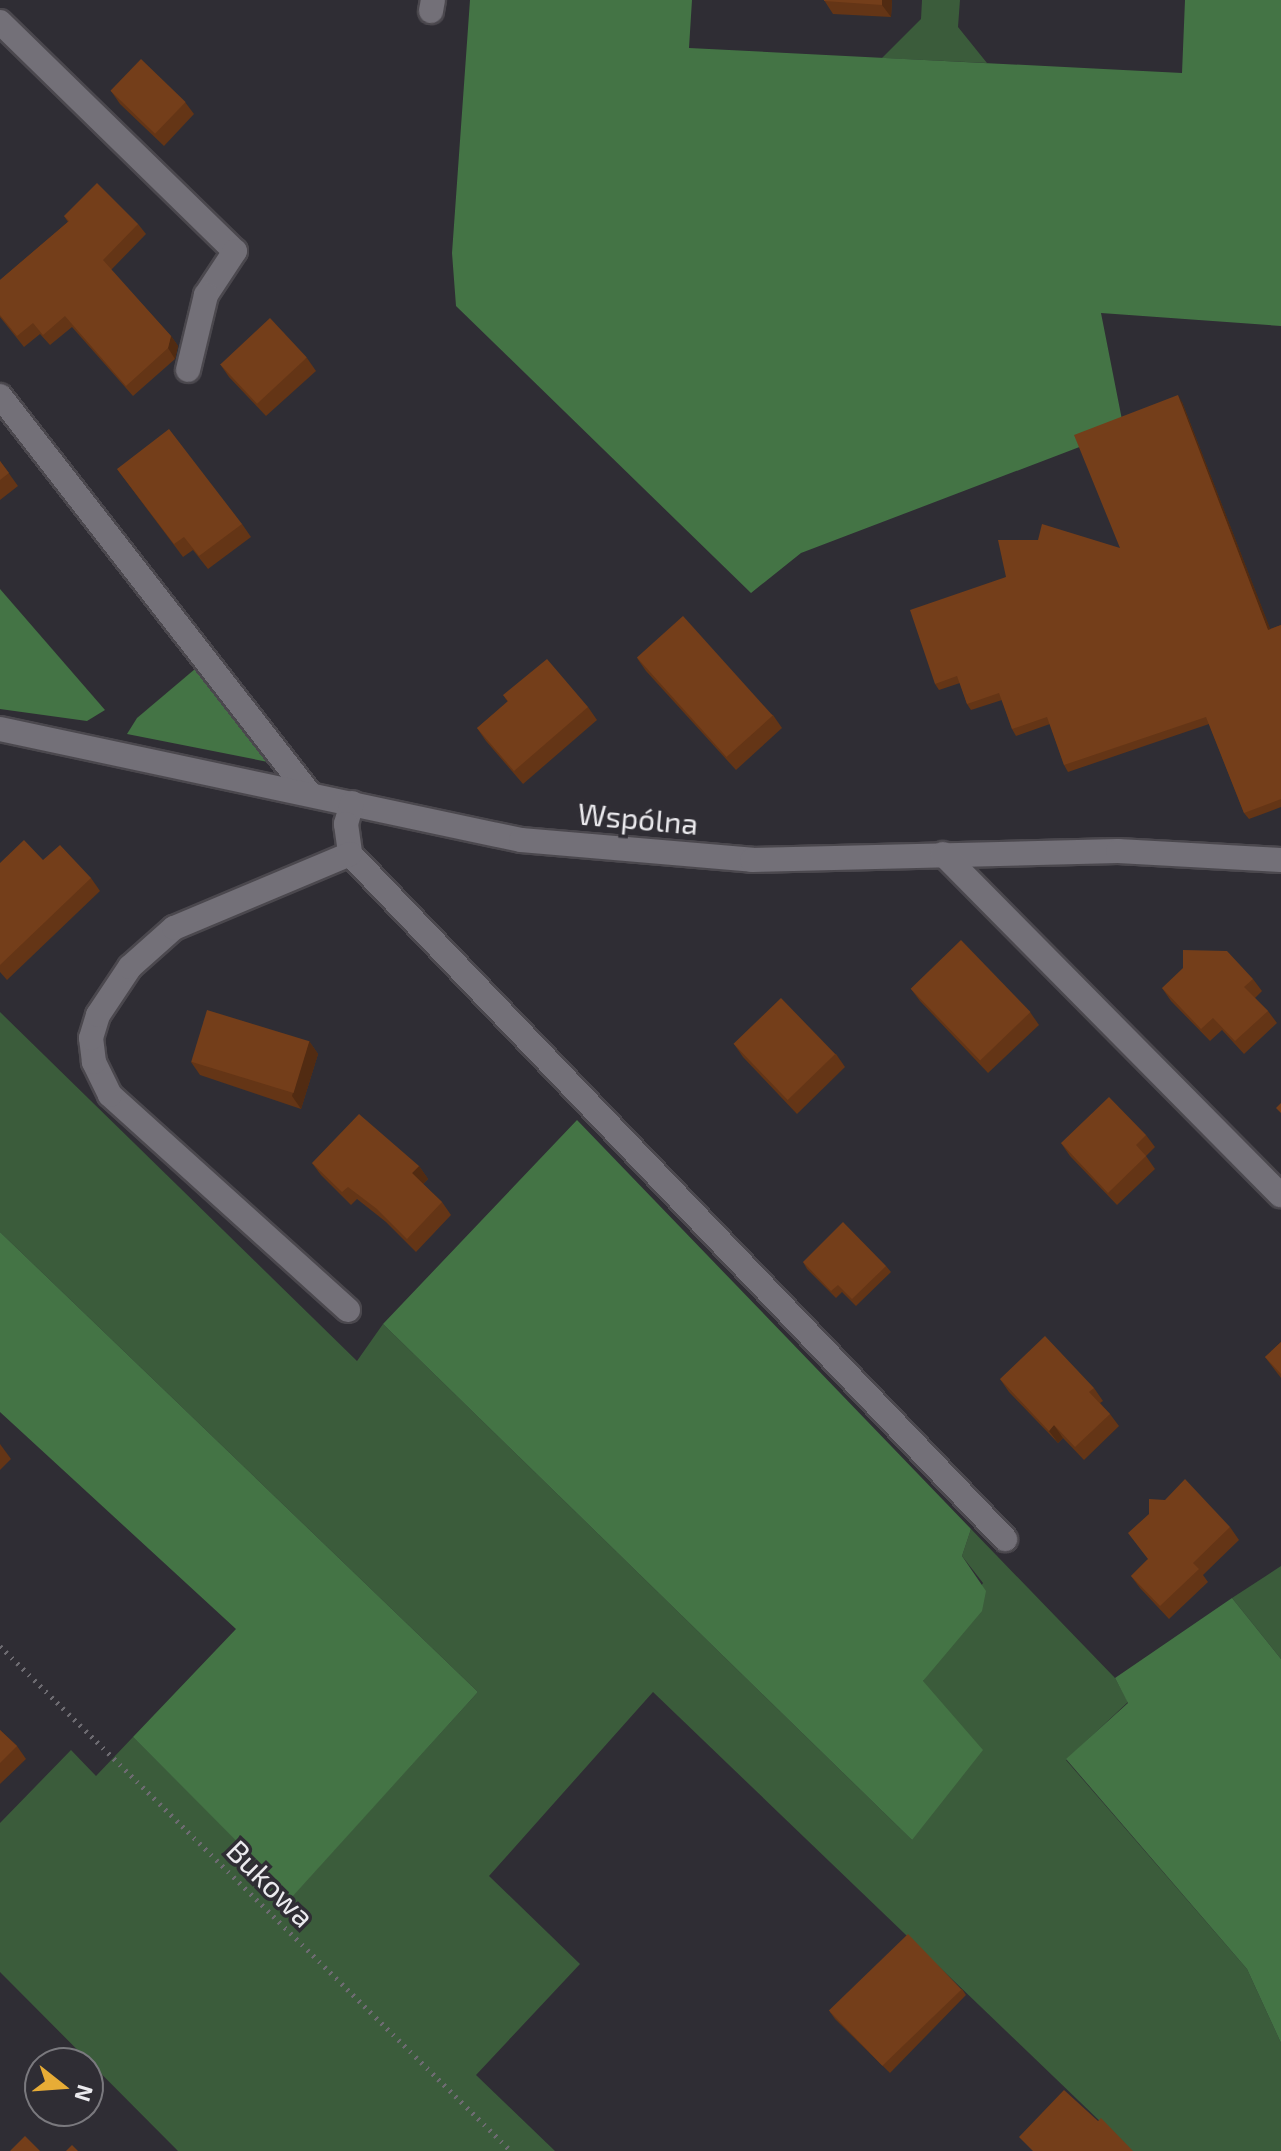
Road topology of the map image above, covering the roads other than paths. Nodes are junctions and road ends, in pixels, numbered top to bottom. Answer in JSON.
{"nodes":[{"id":1,"x":0,"y":22,"type":"edge"},
{"id":2,"x":188,"y":370,"type":"dead end"},
{"id":3,"x":0,"y":396,"type":"edge"},
{"id":4,"x":0,"y":729,"type":"edge"},
{"id":5,"x":309,"y":793,"type":"junction"},
{"id":6,"x":352,"y":803,"type":"junction"},
{"id":7,"x":350,"y":854,"type":"junction"},
{"id":8,"x":943,"y":854,"type":"junction"},
{"id":9,"x":1281,"y":860,"type":"edge"},
{"id":10,"x":1281,"y":1195,"type":"edge"},
{"id":11,"x":348,"y":1310,"type":"dead end"},
{"id":12,"x":1005,"y":1539,"type":"dead end"}],
"edges":[{"from":1,"to":2,"type":"street"},
{"from":3,"to":5,"type":"street"},
{"from":4,"to":5,"type":"street","name":"Wspólna"},
{"from":5,"to":6,"type":"street","name":"Wspólna"},
{"from":6,"to":7,"type":"street"},
{"from":6,"to":8,"type":"street","name":"Wspólna"},
{"from":7,"to":11,"type":"street"},
{"from":7,"to":12,"type":"street"},
{"from":8,"to":9,"type":"street","name":"Wspólna"},
{"from":8,"to":10,"type":"street"}]}
